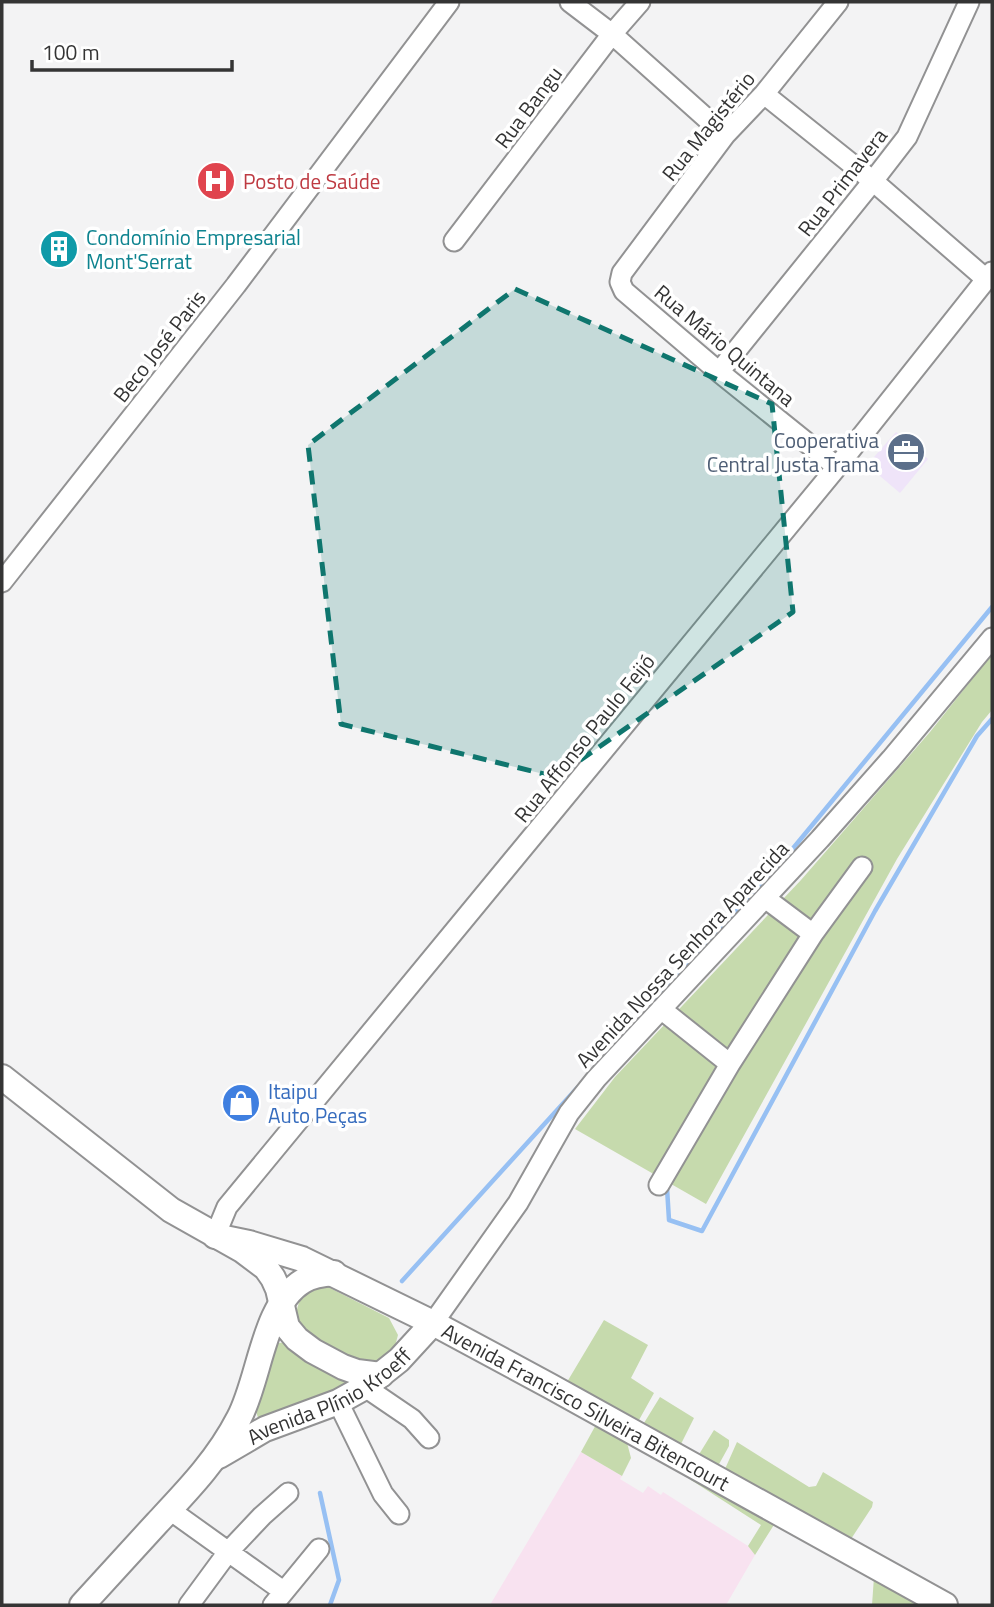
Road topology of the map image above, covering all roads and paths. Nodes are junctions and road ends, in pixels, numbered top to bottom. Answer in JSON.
{"nodes":[{"id":1,"x":449,"y":2,"type":"edge"},
{"id":2,"x":570,"y":2,"type":"edge"},
{"id":3,"x":640,"y":2,"type":"edge"},
{"id":4,"x":838,"y":2,"type":"edge"},
{"id":5,"x":969,"y":2,"type":"edge"},
{"id":6,"x":612,"y":34,"type":"junction"},
{"id":7,"x":764,"y":94,"type":"junction"},
{"id":8,"x":725,"y":135,"type":"junction"},
{"id":9,"x":873,"y":181,"type":"junction"},
{"id":10,"x":454,"y":241,"type":"dead end"},
{"id":11,"x":989,"y":276,"type":"edge"},
{"id":12,"x":620,"y":282,"type":"joint"},
{"id":13,"x":719,"y":372,"type":"junction"},
{"id":14,"x":837,"y":467,"type":"junction"},
{"id":15,"x":2,"y":582,"type":"edge"},
{"id":16,"x":992,"y":638,"type":"edge"},
{"id":17,"x":862,"y":867,"type":"dead end"},
{"id":18,"x":765,"y":898,"type":"junction"},
{"id":19,"x":813,"y":934,"type":"junction"},
{"id":20,"x":661,"y":1009,"type":"junction"},
{"id":21,"x":730,"y":1065,"type":"junction"},
{"id":22,"x":2,"y":1077,"type":"edge"},
{"id":23,"x":659,"y":1185,"type":"dead end"},
{"id":24,"x":215,"y":1236,"type":"junction"},
{"id":25,"x":334,"y":1273,"type":"junction"},
{"id":26,"x":384,"y":1298,"type":"junction"},
{"id":27,"x":281,"y":1304,"type":"junction"},
{"id":28,"x":433,"y":1323,"type":"junction"},
{"id":29,"x":382,"y":1374,"type":"junction"},
{"id":30,"x":338,"y":1402,"type":"junction"},
{"id":31,"x":429,"y":1438,"type":"dead end"},
{"id":32,"x":215,"y":1458,"type":"junction"},
{"id":33,"x":288,"y":1493,"type":"dead end"},
{"id":34,"x":170,"y":1510,"type":"junction"},
{"id":35,"x":399,"y":1514,"type":"dead end"},
{"id":36,"x":319,"y":1549,"type":"dead end"},
{"id":37,"x":228,"y":1552,"type":"junction"},
{"id":38,"x":278,"y":1598,"type":"edge"},
{"id":39,"x":82,"y":1605,"type":"edge"},
{"id":40,"x":189,"y":1605,"type":"edge"},
{"id":41,"x":945,"y":1605,"type":"edge"}],
"edges":[{"from":1,"to":15,"type":"street","name":"Beco José Paris"},
{"from":2,"to":6,"type":"street"},
{"from":3,"to":6,"type":"street","name":"Rua Bangu"},
{"from":4,"to":7,"type":"street","name":"Rua Magistério"},
{"from":5,"to":9,"type":"street","name":"Rua Primavera"},
{"from":6,"to":8,"type":"street"},
{"from":6,"to":10,"type":"street","name":"Rua Bangu"},
{"from":7,"to":8,"type":"street","name":"Rua Magistério"},
{"from":7,"to":9,"type":"street"},
{"from":8,"to":12,"type":"street","name":"Rua Magistério"},
{"from":9,"to":11,"type":"street"},
{"from":9,"to":13,"type":"street","name":"Rua Primavera"},
{"from":11,"to":14,"type":"street","name":"Rua Affonso Paulo Feijó"},
{"from":12,"to":13,"type":"street","name":"Rua Mário Quintana"},
{"from":13,"to":14,"type":"street","name":"Rua Mário Quintana"},
{"from":14,"to":24,"type":"street","name":"Rua Affonso Paulo Feijó"},
{"from":16,"to":18,"type":"street","name":"Avenida Nossa Senhora Aparecida"},
{"from":17,"to":19,"type":"street"},
{"from":18,"to":19,"type":"street"},
{"from":18,"to":20,"type":"street","name":"Avenida Nossa Senhora Aparecida"},
{"from":19,"to":21,"type":"street"},
{"from":20,"to":21,"type":"street"},
{"from":20,"to":28,"type":"street","name":"Avenida Nossa Senhora Aparecida"},
{"from":21,"to":23,"type":"street"},
{"from":22,"to":24,"type":"main road","name":"Avenida Francisco Silveira Bitencourt"},
{"from":24,"to":25,"type":"main road","name":"Avenida Francisco Silveira Bitencourt"},
{"from":24,"to":27,"type":"main road","name":"Avenida Francisco Silveira Bitencourt"},
{"from":25,"to":26,"type":"main road","name":"Avenida Francisco Silveira Bitencourt"},
{"from":25,"to":27,"type":"main road","name":"Avenida Plínio Kroeff"},
{"from":26,"to":28,"type":"main road","name":"Avenida Francisco Silveira Bitencourt"},
{"from":26,"to":29,"type":"main road"},
{"from":27,"to":29,"type":"main road"},
{"from":27,"to":32,"type":"main road","name":"Avenida Plínio Kroeff"},
{"from":28,"to":29,"type":"main road","name":"Avenida Plínio Kroeff"},
{"from":28,"to":41,"type":"main road","name":"Avenida Francisco Silveira Bitencourt"},
{"from":29,"to":30,"type":"main road","name":"Avenida Plínio Kroeff"},
{"from":29,"to":31,"type":"street"},
{"from":30,"to":32,"type":"main road","name":"Avenida Plínio Kroeff"},
{"from":30,"to":35,"type":"street"},
{"from":32,"to":34,"type":"main road","name":"Avenida Plínio Kroeff"},
{"from":33,"to":37,"type":"street"},
{"from":34,"to":37,"type":"street"},
{"from":34,"to":39,"type":"main road","name":"Avenida Plínio Kroeff"},
{"from":36,"to":38,"type":"street"},
{"from":37,"to":38,"type":"street"},
{"from":37,"to":40,"type":"street"}]}
